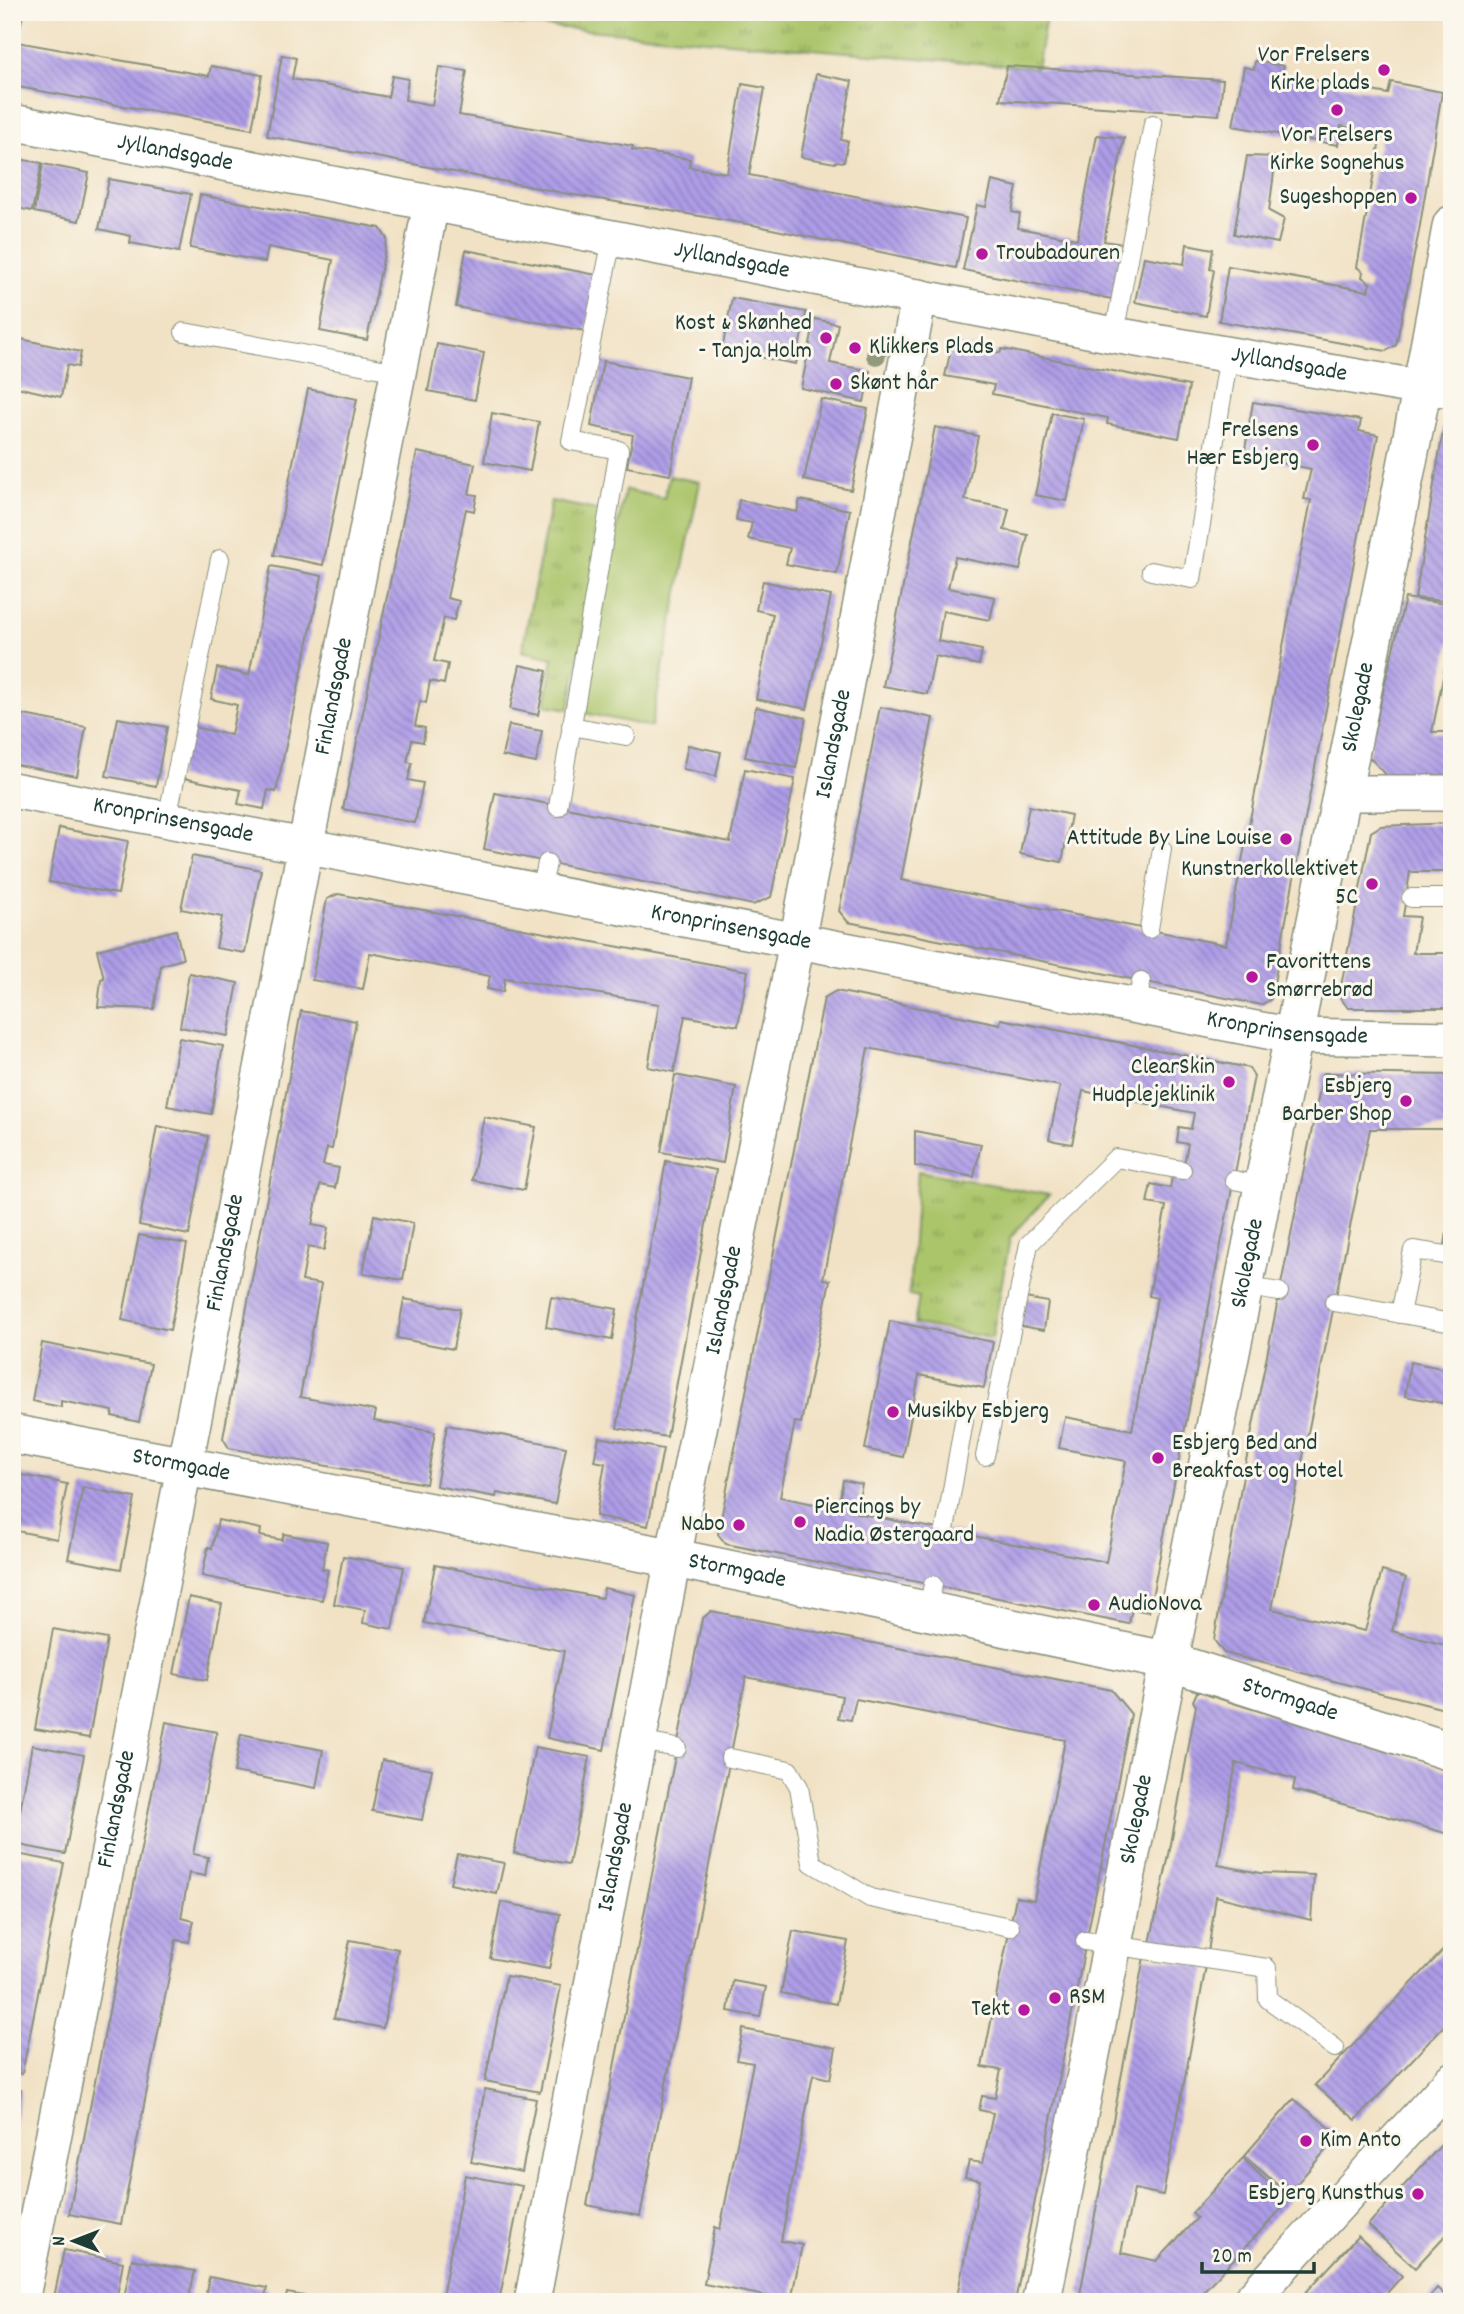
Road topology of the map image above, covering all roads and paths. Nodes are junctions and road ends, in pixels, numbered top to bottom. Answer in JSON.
{"nodes":[{"id":1,"x":12,"y":122,"type":"edge"},
{"id":2,"x":1153,"y":124,"type":"dead end"},
{"id":3,"x":431,"y":204,"type":"junction"},
{"id":4,"x":1452,"y":225,"type":"edge"},
{"id":5,"x":612,"y":239,"type":"junction"},
{"id":6,"x":919,"y":297,"type":"junction"},
{"id":7,"x":184,"y":332,"type":"dead end"},
{"id":8,"x":1114,"y":335,"type":"junction"},
{"id":9,"x":1229,"y":355,"type":"junction"},
{"id":10,"x":398,"y":372,"type":"junction"},
{"id":11,"x":1437,"y":388,"type":"edge"},
{"id":12,"x":220,"y":559,"type":"dead end"},
{"id":13,"x":1151,"y":571,"type":"dead end"},
{"id":14,"x":570,"y":726,"type":"junction"},
{"id":15,"x":626,"y":736,"type":"dead end"},
{"id":16,"x":12,"y":790,"type":"edge"},
{"id":17,"x":1342,"y":793,"type":"junction"},
{"id":18,"x":1452,"y":793,"type":"edge"},
{"id":19,"x":558,"y":807,"type":"dead end"},
{"id":20,"x":167,"y":819,"type":"junction"},
{"id":21,"x":306,"y":845,"type":"junction"},
{"id":22,"x":1162,"y":849,"type":"dead end"},
{"id":23,"x":1412,"y":898,"type":"dead end"},
{"id":24,"x":1452,"y":898,"type":"edge"},
{"id":25,"x":1149,"y":929,"type":"dead end"},
{"id":26,"x":797,"y":942,"type":"junction"},
{"id":27,"x":1293,"y":1036,"type":"junction"},
{"id":28,"x":1452,"y":1039,"type":"edge"},
{"id":29,"x":1182,"y":1170,"type":"dead end"},
{"id":30,"x":1452,"y":1256,"type":"edge"},
{"id":31,"x":1334,"y":1302,"type":"dead end"},
{"id":32,"x":1400,"y":1314,"type":"junction"},
{"id":33,"x":1452,"y":1323,"type":"edge"},
{"id":34,"x":964,"y":1421,"type":"dead end"},
{"id":35,"x":12,"y":1434,"type":"edge"},
{"id":36,"x":985,"y":1456,"type":"dead end"},
{"id":37,"x":184,"y":1466,"type":"junction"},
{"id":38,"x":945,"y":1530,"type":"dead end"},
{"id":39,"x":673,"y":1558,"type":"junction"},
{"id":40,"x":1168,"y":1661,"type":"junction"},
{"id":41,"x":639,"y":1741,"type":"junction"},
{"id":42,"x":677,"y":1748,"type":"dead end"},
{"id":43,"x":1452,"y":1752,"type":"edge"},
{"id":44,"x":730,"y":1758,"type":"dead end"},
{"id":45,"x":1010,"y":1927,"type":"dead end"},
{"id":46,"x":1099,"y":1944,"type":"junction"},
{"id":47,"x":1335,"y":2048,"type":"dead end"},
{"id":48,"x":1452,"y":2080,"type":"edge"},
{"id":49,"x":21,"y":2302,"type":"edge"},
{"id":50,"x":532,"y":2302,"type":"edge"},
{"id":51,"x":1041,"y":2302,"type":"edge"},
{"id":52,"x":1249,"y":2302,"type":"edge"}],
"edges":[{"from":1,"to":3,"type":"street","name":"Jyllandsgade"},
{"from":2,"to":8,"type":"lane"},
{"from":3,"to":5,"type":"street","name":"Jyllandsgade"},
{"from":3,"to":10,"type":"street","name":"Finlandsgade"},
{"from":4,"to":11,"type":"street","name":"Skolegade"},
{"from":5,"to":6,"type":"street","name":"Jyllandsgade"},
{"from":5,"to":14,"type":"lane"},
{"from":6,"to":8,"type":"street","name":"Jyllandsgade"},
{"from":6,"to":26,"type":"street","name":"Islandsgade"},
{"from":7,"to":10,"type":"lane"},
{"from":8,"to":9,"type":"street","name":"Jyllandsgade"},
{"from":9,"to":11,"type":"street","name":"Jyllandsgade"},
{"from":9,"to":13,"type":"lane"},
{"from":10,"to":21,"type":"street","name":"Finlandsgade"},
{"from":11,"to":17,"type":"street","name":"Skolegade"},
{"from":12,"to":20,"type":"lane"},
{"from":14,"to":15,"type":"lane"},
{"from":14,"to":19,"type":"lane"},
{"from":16,"to":20,"type":"street","name":"Kronprinsensgade"},
{"from":17,"to":18,"type":"street"},
{"from":17,"to":27,"type":"street","name":"Skolegade"},
{"from":20,"to":21,"type":"street","name":"Kronprinsensgade"},
{"from":21,"to":26,"type":"street","name":"Kronprinsensgade"},
{"from":21,"to":37,"type":"street","name":"Finlandsgade"},
{"from":22,"to":25,"type":"lane"},
{"from":23,"to":24,"type":"lane"},
{"from":26,"to":27,"type":"street","name":"Kronprinsensgade"},
{"from":26,"to":39,"type":"street","name":"Islandsgade"},
{"from":27,"to":28,"type":"street","name":"Kronprinsensgade"},
{"from":27,"to":40,"type":"street","name":"Skolegade"},
{"from":29,"to":36,"type":"lane"},
{"from":30,"to":32,"type":"lane"},
{"from":31,"to":32,"type":"lane"},
{"from":32,"to":33,"type":"lane"},
{"from":34,"to":38,"type":"lane"},
{"from":35,"to":37,"type":"street","name":"Stormgade"},
{"from":37,"to":39,"type":"street","name":"Stormgade"},
{"from":37,"to":49,"type":"street","name":"Finlandsgade"},
{"from":39,"to":40,"type":"street","name":"Stormgade"},
{"from":39,"to":41,"type":"street","name":"Islandsgade"},
{"from":40,"to":43,"type":"street","name":"Stormgade"},
{"from":40,"to":46,"type":"street","name":"Skolegade"},
{"from":41,"to":42,"type":"lane"},
{"from":41,"to":50,"type":"street","name":"Islandsgade"},
{"from":44,"to":45,"type":"lane"},
{"from":46,"to":47,"type":"lane"},
{"from":46,"to":51,"type":"street","name":"Skolegade"},
{"from":48,"to":52,"type":"street"}]}
